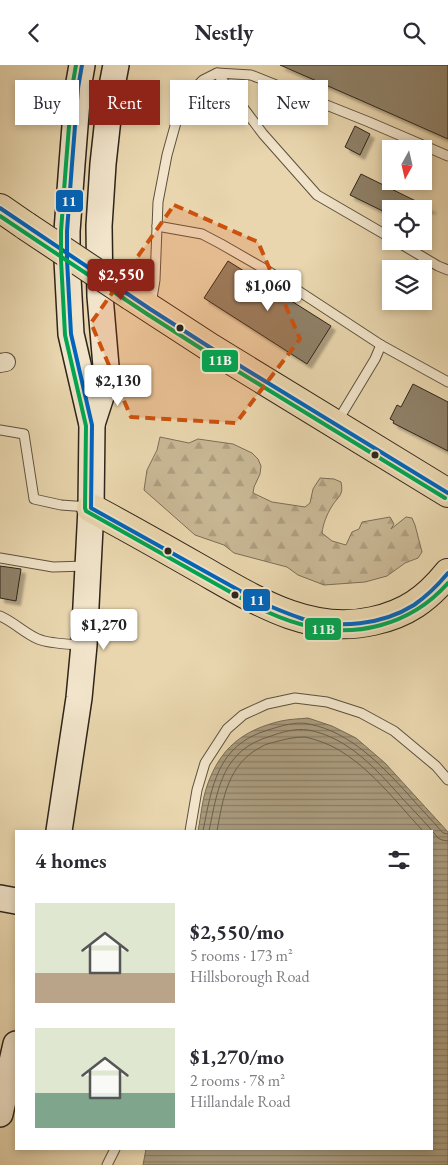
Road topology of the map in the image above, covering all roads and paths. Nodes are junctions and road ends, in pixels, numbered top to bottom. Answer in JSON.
{"nodes":[{"id":1,"x":82,"y":65,"type":"edge"},
{"id":2,"x":116,"y":65,"type":"edge"},
{"id":3,"x":216,"y":73,"type":"junction"},
{"id":4,"x":448,"y":157,"type":"edge"},
{"id":5,"x":0,"y":193,"type":"edge"},
{"id":6,"x":0,"y":208,"type":"edge"},
{"id":7,"x":26,"y":225,"type":"junction"},
{"id":8,"x":157,"y":226,"type":"junction"},
{"id":9,"x":382,"y":233,"type":"edge"},
{"id":10,"x":411,"y":250,"type":"edge"},
{"id":11,"x":448,"y":270,"type":"edge"},
{"id":12,"x":141,"y":303,"type":"junction"},
{"id":13,"x":381,"y":345,"type":"junction"},
{"id":14,"x":448,"y":382,"type":"edge"},
{"id":15,"x":336,"y":424,"type":"junction"},
{"id":16,"x":92,"y":425,"type":"junction"},
{"id":17,"x":0,"y":430,"type":"edge"},
{"id":18,"x":448,"y":493,"type":"edge"},
{"id":19,"x":92,"y":508,"type":"junction"},
{"id":20,"x":0,"y":557,"type":"edge"},
{"id":21,"x":88,"y":566,"type":"junction"},
{"id":22,"x":448,"y":573,"type":"edge"},
{"id":23,"x":0,"y":616,"type":"edge"},
{"id":24,"x":84,"y":645,"type":"junction"},
{"id":25,"x":448,"y":780,"type":"edge"},
{"id":26,"x":59,"y":830,"type":"edge"},
{"id":27,"x":190,"y":830,"type":"edge"},
{"id":28,"x":0,"y":898,"type":"edge"},
{"id":29,"x":15,"y":901,"type":"edge"},
{"id":30,"x":15,"y":1047,"type":"edge"},
{"id":31,"x":0,"y":1114,"type":"edge"},
{"id":32,"x":114,"y":1150,"type":"edge"},
{"id":33,"x":107,"y":1165,"type":"edge"}],
"edges":[{"from":1,"to":16,"type":"main road"},
{"from":2,"to":16,"type":"main road"},
{"from":3,"to":4,"type":"lane"},
{"from":3,"to":8,"type":"lane"},
{"from":3,"to":9,"type":"lane"},
{"from":5,"to":7,"type":"main road"},
{"from":6,"to":7,"type":"main road"},
{"from":7,"to":12,"type":"main road","bridge":true},
{"from":8,"to":12,"type":"lane"},
{"from":8,"to":13,"type":"lane"},
{"from":10,"to":11,"type":"lane"},
{"from":12,"to":15,"type":"main road"},
{"from":13,"to":14,"type":"lane"},
{"from":13,"to":15,"type":"lane"},
{"from":15,"to":18,"type":"main road"},
{"from":16,"to":19,"type":"main road"},
{"from":17,"to":19,"type":"lane"},
{"from":19,"to":21,"type":"main road"},
{"from":19,"to":22,"type":"main road"},
{"from":20,"to":21,"type":"lane"},
{"from":21,"to":24,"type":"main road"},
{"from":23,"to":24,"type":"lane"},
{"from":24,"to":26,"type":"main road"},
{"from":25,"to":27,"type":"lane"},
{"from":28,"to":29,"type":"main road"},
{"from":30,"to":31,"type":"main road"},
{"from":32,"to":33,"type":"lane"}]}
